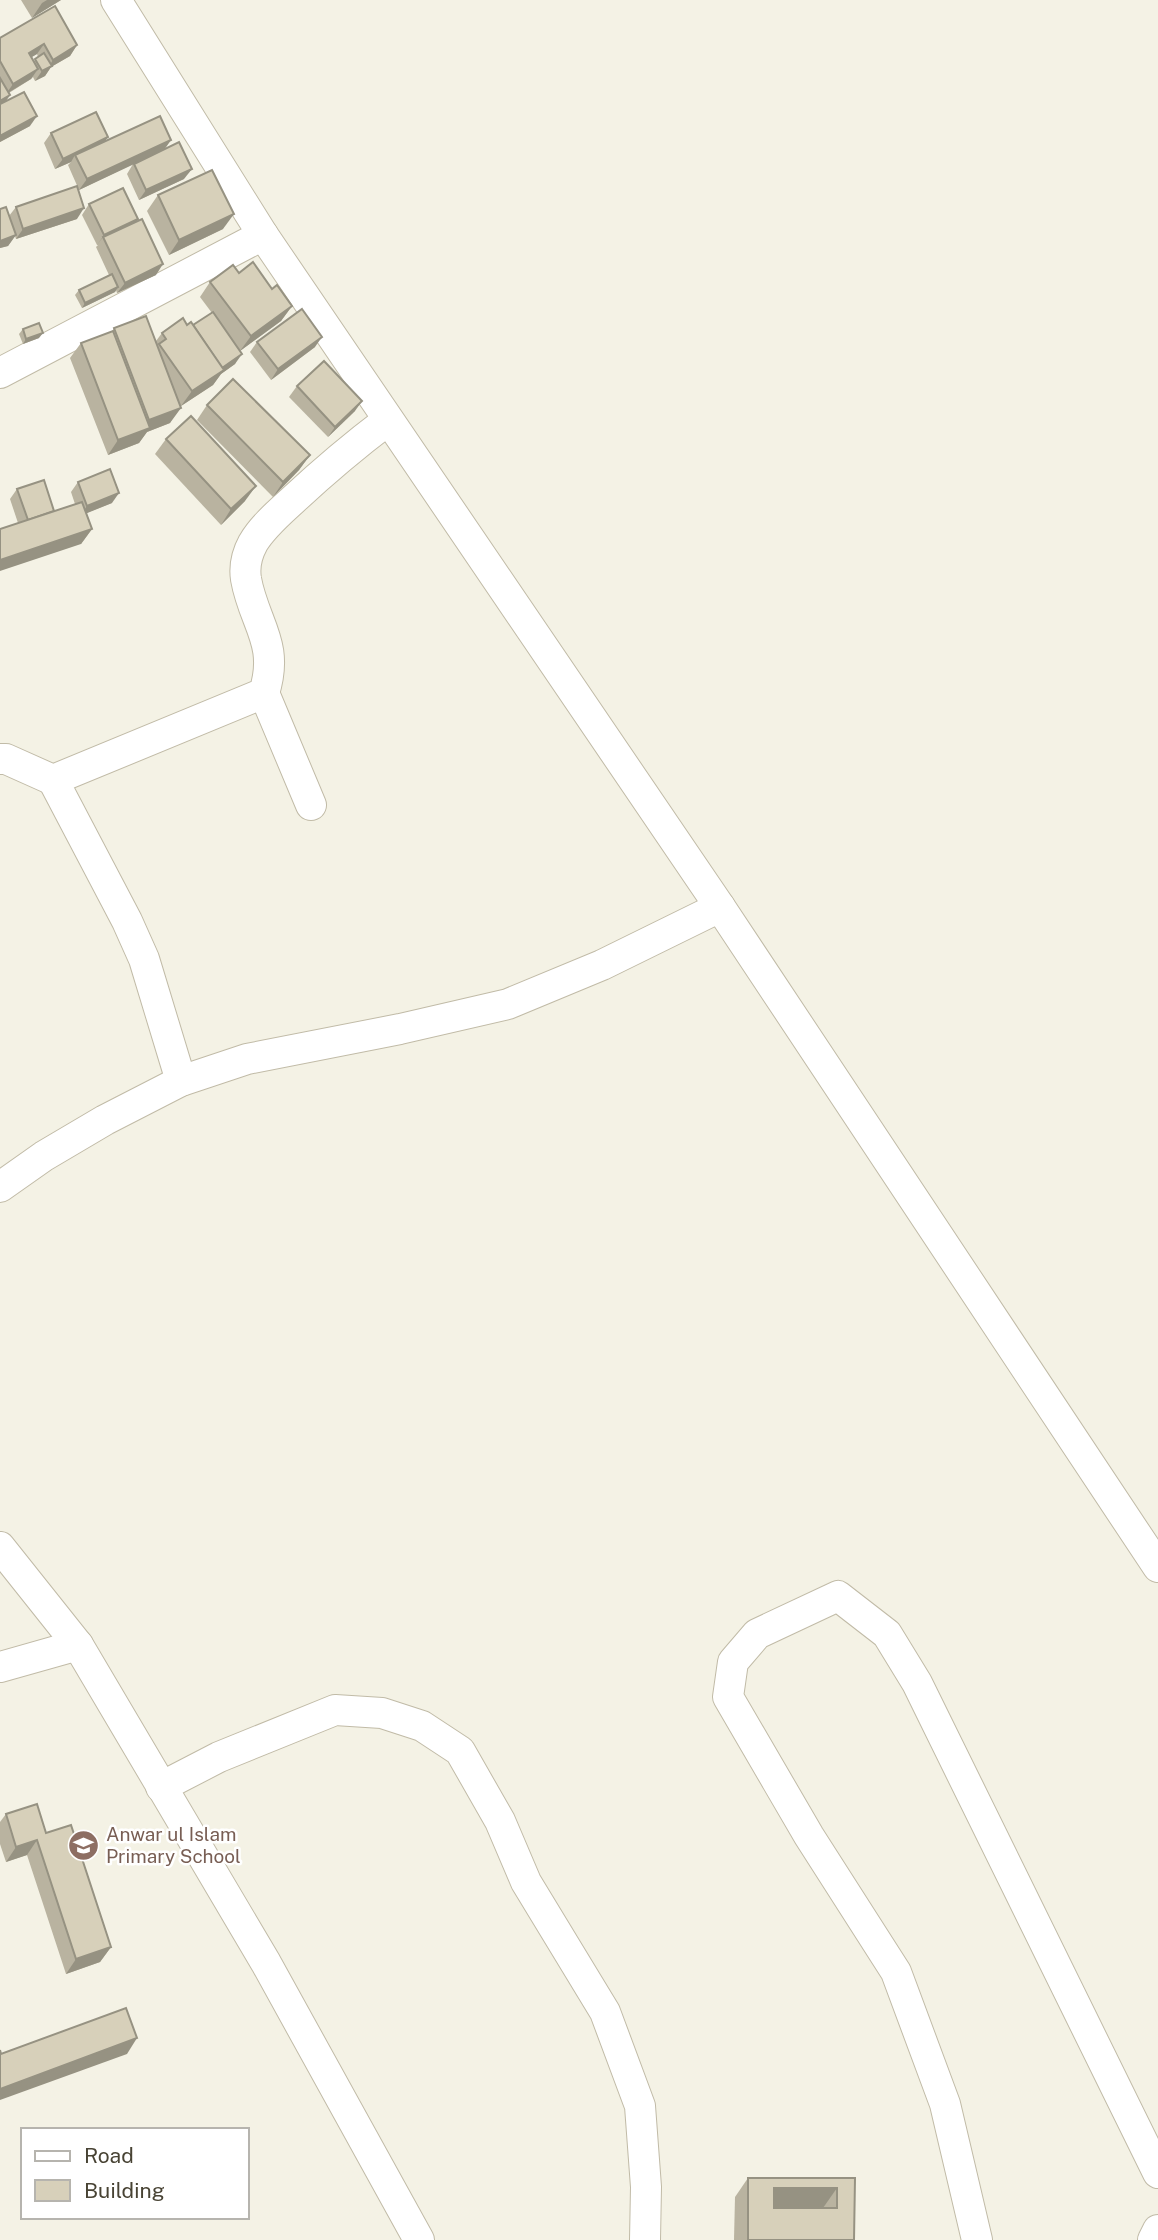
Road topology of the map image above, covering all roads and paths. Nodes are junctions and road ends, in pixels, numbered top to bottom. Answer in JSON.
{"nodes":[{"id":1,"x":117,"y":0,"type":"edge"},
{"id":2,"x":263,"y":235,"type":"junction"},
{"id":3,"x":0,"y":373,"type":"edge"},
{"id":4,"x":388,"y":420,"type":"junction"},
{"id":5,"x":264,"y":693,"type":"junction"},
{"id":6,"x":2,"y":751,"type":"edge"},
{"id":7,"x":53,"y":780,"type":"junction"},
{"id":8,"x":311,"y":805,"type":"dead end"},
{"id":9,"x":720,"y":907,"type":"junction"},
{"id":10,"x":181,"y":1081,"type":"junction"},
{"id":11,"x":0,"y":1187,"type":"edge"},
{"id":12,"x":0,"y":1547,"type":"edge"},
{"id":13,"x":1158,"y":1567,"type":"edge"},
{"id":14,"x":78,"y":1645,"type":"junction"},
{"id":15,"x":0,"y":1667,"type":"edge"},
{"id":16,"x":161,"y":1787,"type":"junction"},
{"id":17,"x":1158,"y":2173,"type":"edge"},
{"id":18,"x":1158,"y":2230,"type":"edge"},
{"id":19,"x":419,"y":2240,"type":"edge"},
{"id":20,"x":645,"y":2240,"type":"edge"},
{"id":21,"x":977,"y":2240,"type":"edge"},
{"id":22,"x":1153,"y":2240,"type":"edge"}],
"edges":[{"from":1,"to":2,"type":"street"},
{"from":2,"to":3,"type":"street"},
{"from":2,"to":4,"type":"street"},
{"from":4,"to":5,"type":"street"},
{"from":4,"to":9,"type":"street"},
{"from":5,"to":7,"type":"street"},
{"from":5,"to":8,"type":"street"},
{"from":6,"to":7,"type":"street"},
{"from":7,"to":10,"type":"street"},
{"from":9,"to":10,"type":"street"},
{"from":9,"to":13,"type":"street"},
{"from":10,"to":11,"type":"street"},
{"from":12,"to":14,"type":"street"},
{"from":14,"to":15,"type":"street"},
{"from":14,"to":16,"type":"street"},
{"from":16,"to":19,"type":"street"},
{"from":16,"to":20,"type":"street"},
{"from":17,"to":21,"type":"street"},
{"from":18,"to":22,"type":"street"}]}
